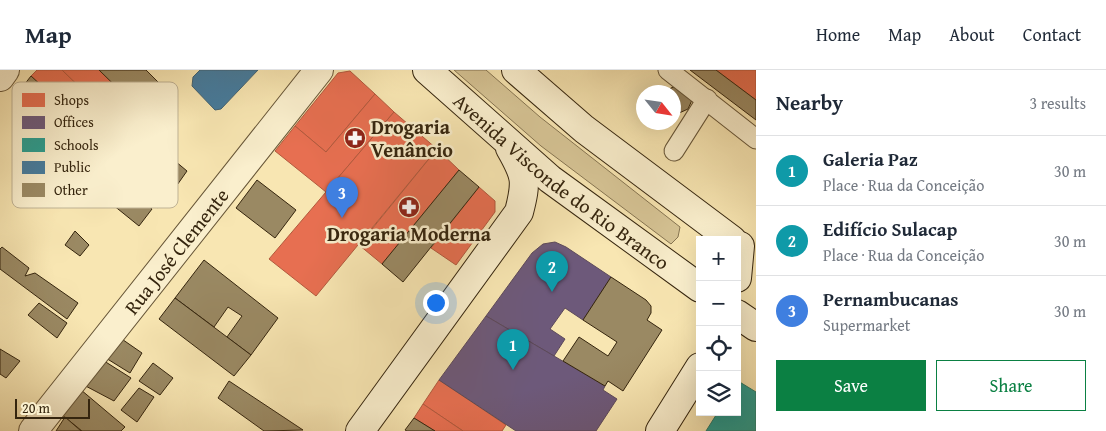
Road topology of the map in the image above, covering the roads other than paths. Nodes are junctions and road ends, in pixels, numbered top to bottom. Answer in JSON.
{"nodes":[{"id":1,"x":5,"y":70,"type":"edge"},
{"id":2,"x":319,"y":70,"type":"edge"},
{"id":3,"x":427,"y":70,"type":"edge"},
{"id":4,"x":516,"y":70,"type":"edge"},
{"id":5,"x":668,"y":70,"type":"edge"},
{"id":6,"x":0,"y":76,"type":"edge"},
{"id":7,"x":707,"y":99,"type":"junction"},
{"id":8,"x":756,"y":139,"type":"edge"},
{"id":9,"x":507,"y":142,"type":"junction"},
{"id":10,"x":674,"y":151,"type":"dead end"},
{"id":11,"x":726,"y":236,"type":"edge"},
{"id":12,"x":696,"y":285,"type":"edge"},
{"id":13,"x":741,"y":317,"type":"edge"},
{"id":14,"x":756,"y":327,"type":"edge"},
{"id":15,"x":698,"y":371,"type":"edge"},
{"id":16,"x":33,"y":431,"type":"edge"},
{"id":17,"x":360,"y":431,"type":"edge"},
{"id":18,"x":660,"y":431,"type":"edge"}],
"edges":[{"from":1,"to":6,"type":"main road"},
{"from":2,"to":16,"type":"main road","name":"Rua José Clemente"},
{"from":3,"to":9,"type":"main road","name":"Avenida Visconde do Rio Branco"},
{"from":4,"to":11,"type":"main road"},
{"from":5,"to":7,"type":"street"},
{"from":7,"to":8,"type":"street"},
{"from":7,"to":10,"type":"street"},
{"from":9,"to":12,"type":"main road","name":"Avenida Visconde do Rio Branco"},
{"from":9,"to":17,"type":"main road"},
{"from":13,"to":14,"type":"main road"},
{"from":15,"to":18,"type":"main road"}]}
